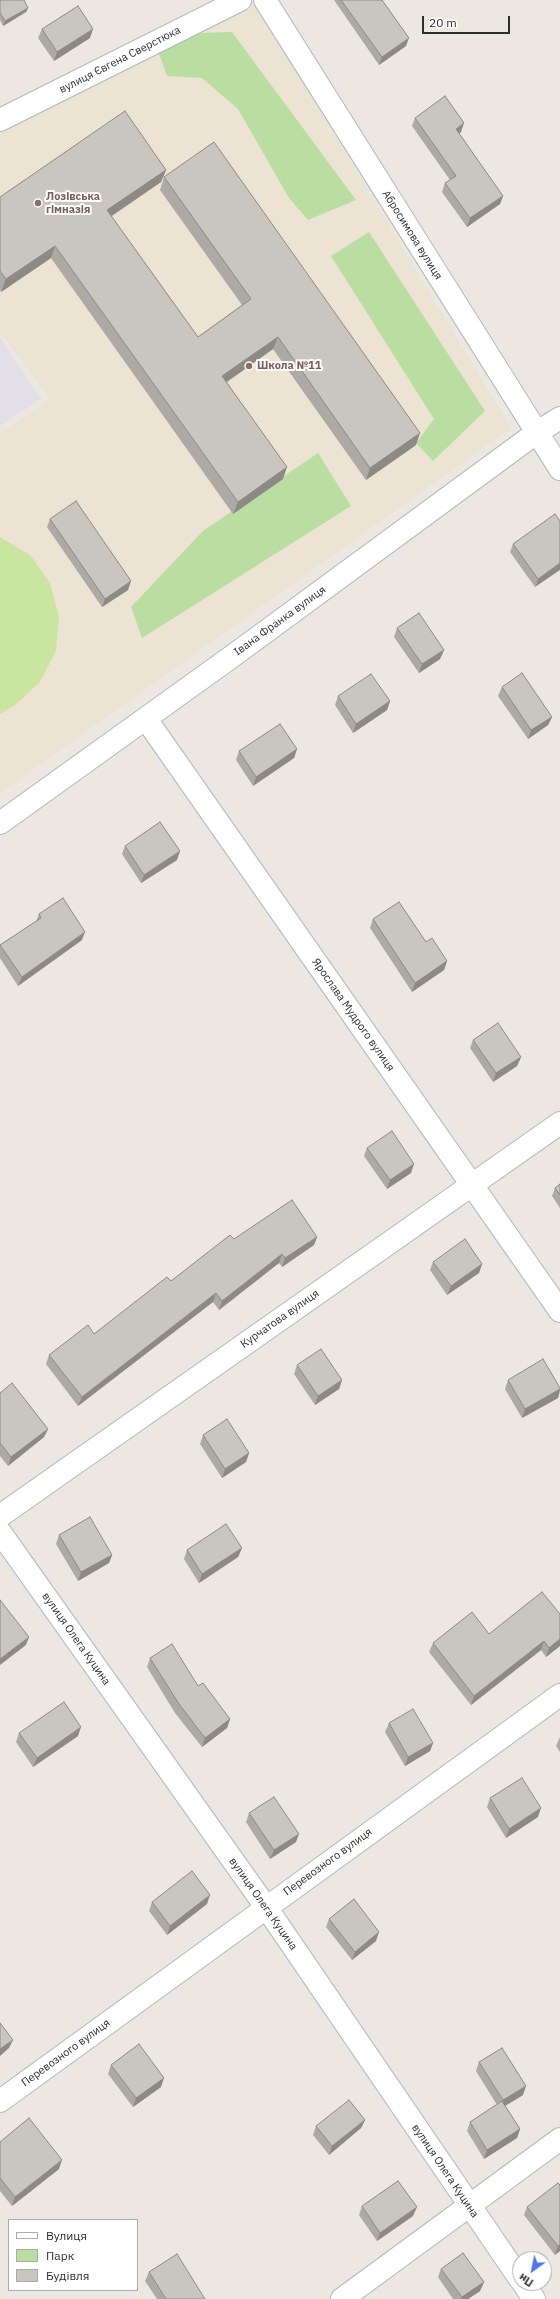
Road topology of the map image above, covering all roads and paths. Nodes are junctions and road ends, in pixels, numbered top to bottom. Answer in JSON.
{"nodes":[{"id":1,"x":240,"y":0,"type":"edge"},
{"id":2,"x":265,"y":0,"type":"edge"},
{"id":3,"x":0,"y":120,"type":"edge"},
{"id":4,"x":560,"y":418,"type":"edge"},
{"id":5,"x":536,"y":433,"type":"junction"},
{"id":6,"x":560,"y":469,"type":"edge"},
{"id":7,"x":146,"y":719,"type":"junction"},
{"id":8,"x":0,"y":823,"type":"edge"},
{"id":9,"x":560,"y":1123,"type":"edge"},
{"id":10,"x":472,"y":1185,"type":"junction"},
{"id":11,"x":560,"y":1311,"type":"edge"},
{"id":12,"x":0,"y":1516,"type":"edge"},
{"id":13,"x":0,"y":1532,"type":"edge"},
{"id":14,"x":560,"y":1695,"type":"edge"},
{"id":15,"x":266,"y":1907,"type":"junction"},
{"id":16,"x":0,"y":2101,"type":"edge"},
{"id":17,"x":560,"y":2139,"type":"edge"},
{"id":18,"x":468,"y":2205,"type":"junction"},
{"id":19,"x":512,"y":2268,"type":"edge"},
{"id":20,"x":342,"y":2299,"type":"edge"}],
"edges":[{"from":1,"to":3,"type":"street","name":"вулиця Євгена Сверстюка"},
{"from":2,"to":5,"type":"street","name":"Абросимова вулиця"},
{"from":4,"to":5,"type":"street","name":"Івана Франка вулиця"},
{"from":5,"to":6,"type":"street","name":"Абросимова вулиця"},
{"from":5,"to":7,"type":"street","name":"Івана Франка вулиця"},
{"from":7,"to":8,"type":"street","name":"Івана Франка вулиця"},
{"from":7,"to":10,"type":"street","name":"Ярослава Мудрого вулиця"},
{"from":9,"to":10,"type":"street","name":"Курчатова вулиця"},
{"from":10,"to":11,"type":"street","name":"Ярослава Мудрого вулиця"},
{"from":10,"to":12,"type":"street","name":"Курчатова вулиця"},
{"from":13,"to":15,"type":"street","name":"вулиця Олега Куцина"},
{"from":14,"to":15,"type":"street","name":"Перевозного вулиця"},
{"from":15,"to":16,"type":"street","name":"Перевозного вулиця"},
{"from":15,"to":18,"type":"street","name":"вулиця Олега Куцина"},
{"from":17,"to":18,"type":"street"},
{"from":18,"to":19,"type":"street","name":"вулиця Олега Куцина"},
{"from":18,"to":20,"type":"street"}]}
